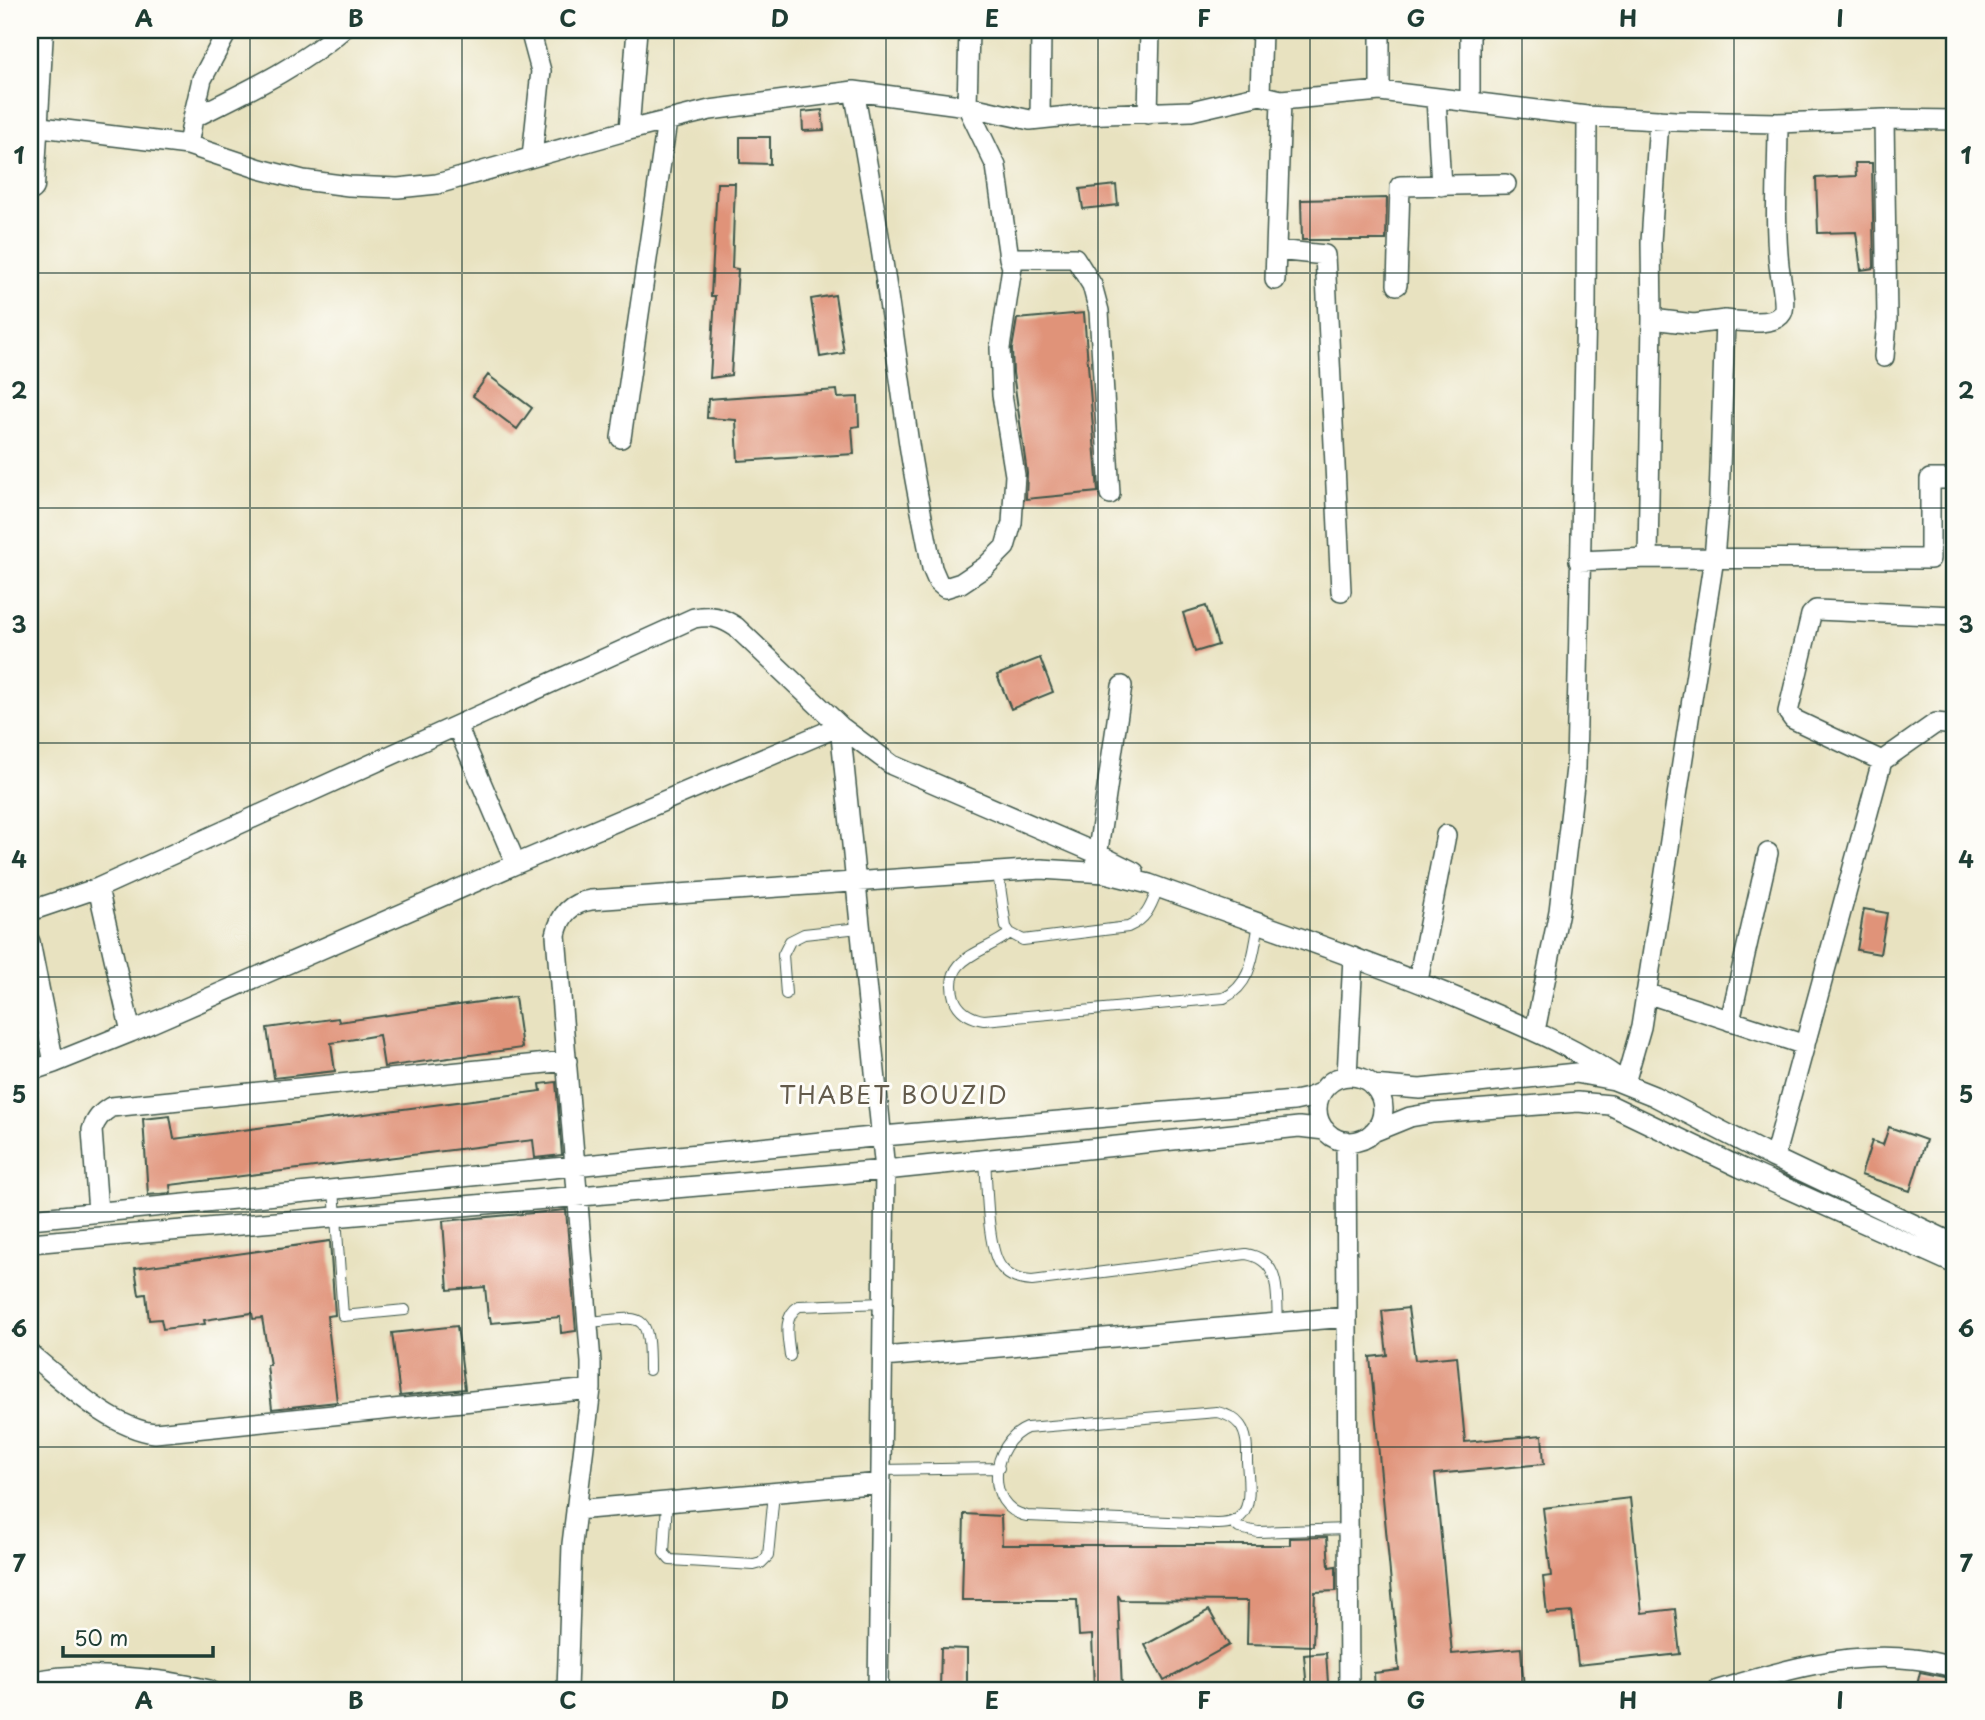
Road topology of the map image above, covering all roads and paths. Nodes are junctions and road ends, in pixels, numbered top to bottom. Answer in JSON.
{"nodes":[{"id":1,"x":39,"y":30,"type":"edge"},
{"id":2,"x":228,"y":30,"type":"edge"},
{"id":3,"x":530,"y":30,"type":"edge"},
{"id":4,"x":637,"y":30,"type":"edge"},
{"id":5,"x":969,"y":30,"type":"edge"},
{"id":6,"x":1041,"y":30,"type":"edge"},
{"id":7,"x":1150,"y":30,"type":"edge"},
{"id":8,"x":1262,"y":30,"type":"edge"},
{"id":9,"x":1380,"y":30,"type":"edge"},
{"id":10,"x":1470,"y":30,"type":"edge"},
{"id":11,"x":333,"y":34,"type":"edge"},
{"id":12,"x":854,"y":91,"type":"junction"},
{"id":13,"x":1380,"y":91,"type":"junction"},
{"id":14,"x":1260,"y":95,"type":"junction"},
{"id":15,"x":1436,"y":98,"type":"junction"},
{"id":16,"x":1281,"y":100,"type":"junction"},
{"id":17,"x":1470,"y":102,"type":"junction"},
{"id":18,"x":967,"y":106,"type":"junction"},
{"id":19,"x":1148,"y":114,"type":"junction"},
{"id":20,"x":1587,"y":116,"type":"junction"},
{"id":21,"x":194,"y":118,"type":"junction"},
{"id":22,"x":1040,"y":119,"type":"junction"},
{"id":23,"x":1884,"y":119,"type":"junction"},
{"id":24,"x":1659,"y":120,"type":"junction"},
{"id":25,"x":1955,"y":120,"type":"edge"},
{"id":26,"x":667,"y":121,"type":"junction"},
{"id":27,"x":1778,"y":123,"type":"junction"},
{"id":28,"x":33,"y":126,"type":"junction"},
{"id":29,"x":629,"y":130,"type":"junction"},
{"id":30,"x":188,"y":145,"type":"junction"},
{"id":31,"x":532,"y":157,"type":"junction"},
{"id":32,"x":1506,"y":184,"type":"dead end"},
{"id":33,"x":30,"y":186,"type":"edge"},
{"id":34,"x":1441,"y":186,"type":"junction"},
{"id":35,"x":1276,"y":250,"type":"junction"},
{"id":36,"x":1009,"y":258,"type":"junction"},
{"id":37,"x":1275,"y":280,"type":"dead end"},
{"id":38,"x":1397,"y":285,"type":"dead end"},
{"id":39,"x":1652,"y":319,"type":"junction"},
{"id":40,"x":1725,"y":320,"type":"junction"},
{"id":41,"x":1884,"y":357,"type":"dead end"},
{"id":42,"x":621,"y":438,"type":"dead end"},
{"id":43,"x":1955,"y":479,"type":"edge"},
{"id":44,"x":1110,"y":494,"type":"dead end"},
{"id":45,"x":1648,"y":558,"type":"junction"},
{"id":46,"x":1714,"y":558,"type":"junction"},
{"id":47,"x":1579,"y":561,"type":"junction"},
{"id":48,"x":1341,"y":591,"type":"dead end"},
{"id":49,"x":1955,"y":615,"type":"edge"},
{"id":50,"x":1122,"y":686,"type":"dead end"},
{"id":51,"x":1955,"y":725,"type":"edge"},
{"id":52,"x":457,"y":726,"type":"junction"},
{"id":53,"x":840,"y":726,"type":"junction"},
{"id":54,"x":1882,"y":761,"type":"junction"},
{"id":55,"x":1446,"y":835,"type":"dead end"},
{"id":56,"x":1768,"y":853,"type":"dead end"},
{"id":57,"x":1096,"y":863,"type":"junction"},
{"id":58,"x":516,"y":864,"type":"junction"},
{"id":59,"x":998,"y":873,"type":"junction"},
{"id":60,"x":855,"y":883,"type":"junction"},
{"id":61,"x":98,"y":888,"type":"junction"},
{"id":62,"x":1158,"y":888,"type":"junction"},
{"id":63,"x":30,"y":911,"type":"edge"},
{"id":64,"x":1259,"y":924,"type":"junction"},
{"id":65,"x":859,"y":928,"type":"junction"},
{"id":66,"x":1010,"y":933,"type":"junction"},
{"id":67,"x":30,"y":942,"type":"edge"},
{"id":68,"x":1353,"y":957,"type":"junction"},
{"id":69,"x":1418,"y":981,"type":"junction"},
{"id":70,"x":1646,"y":993,"type":"junction"},
{"id":71,"x":786,"y":994,"type":"dead end"},
{"id":72,"x":1730,"y":1020,"type":"junction"},
{"id":73,"x":1535,"y":1031,"type":"junction"},
{"id":74,"x":131,"y":1032,"type":"junction"},
{"id":75,"x":1805,"y":1045,"type":"junction"},
{"id":76,"x":567,"y":1061,"type":"junction"},
{"id":77,"x":54,"y":1063,"type":"junction"},
{"id":78,"x":30,"y":1071,"type":"edge"},
{"id":79,"x":1347,"y":1076,"type":"junction"},
{"id":80,"x":1625,"y":1083,"type":"junction"},
{"id":81,"x":1372,"y":1085,"type":"junction"},
{"id":82,"x":1322,"y":1092,"type":"junction"},
{"id":83,"x":1325,"y":1130,"type":"junction"},
{"id":84,"x":1373,"y":1132,"type":"junction"},
{"id":85,"x":883,"y":1136,"type":"junction"},
{"id":86,"x":1346,"y":1141,"type":"junction"},
{"id":87,"x":1774,"y":1158,"type":"junction"},
{"id":88,"x":985,"y":1159,"type":"junction"},
{"id":89,"x":576,"y":1165,"type":"junction"},
{"id":90,"x":884,"y":1170,"type":"junction"},
{"id":91,"x":334,"y":1189,"type":"junction"},
{"id":92,"x":579,"y":1196,"type":"junction"},
{"id":93,"x":98,"y":1212,"type":"junction"},
{"id":94,"x":336,"y":1217,"type":"junction"},
{"id":95,"x":30,"y":1219,"type":"edge"},
{"id":96,"x":1954,"y":1239,"type":"edge"},
{"id":97,"x":30,"y":1242,"type":"edge"},
{"id":98,"x":1955,"y":1264,"type":"edge"},
{"id":99,"x":884,"y":1303,"type":"junction"},
{"id":100,"x":405,"y":1310,"type":"dead end"},
{"id":101,"x":1347,"y":1317,"type":"junction"},
{"id":102,"x":590,"y":1322,"type":"junction"},
{"id":103,"x":1278,"y":1322,"type":"junction"},
{"id":104,"x":30,"y":1354,"type":"edge"},
{"id":105,"x":790,"y":1356,"type":"dead end"},
{"id":106,"x":883,"y":1357,"type":"junction"},
{"id":107,"x":649,"y":1370,"type":"dead end"},
{"id":108,"x":591,"y":1389,"type":"junction"},
{"id":109,"x":999,"y":1468,"type":"junction"},
{"id":110,"x":881,"y":1477,"type":"junction"},
{"id":111,"x":774,"y":1493,"type":"junction"},
{"id":112,"x":667,"y":1502,"type":"junction"},
{"id":113,"x":576,"y":1510,"type":"junction"},
{"id":114,"x":1232,"y":1522,"type":"junction"},
{"id":115,"x":1348,"y":1529,"type":"junction"},
{"id":116,"x":1955,"y":1667,"type":"edge"},
{"id":117,"x":30,"y":1682,"type":"edge"},
{"id":118,"x":209,"y":1690,"type":"edge"},
{"id":119,"x":567,"y":1690,"type":"edge"},
{"id":120,"x":878,"y":1690,"type":"edge"},
{"id":121,"x":1349,"y":1690,"type":"edge"},
{"id":122,"x":1718,"y":1690,"type":"edge"}],
"edges":[{"from":1,"to":28,"type":"street"},
{"from":2,"to":21,"type":"street"},
{"from":3,"to":31,"type":"street"},
{"from":4,"to":29,"type":"street"},
{"from":5,"to":18,"type":"street"},
{"from":6,"to":22,"type":"street"},
{"from":7,"to":19,"type":"street"},
{"from":8,"to":14,"type":"street"},
{"from":9,"to":13,"type":"street"},
{"from":10,"to":17,"type":"street"},
{"from":11,"to":21,"type":"street"},
{"from":12,"to":18,"type":"street"},
{"from":12,"to":26,"type":"street"},
{"from":12,"to":36,"type":"street"},
{"from":13,"to":15,"type":"street"},
{"from":13,"to":16,"type":"street"},
{"from":14,"to":16,"type":"street"},
{"from":14,"to":19,"type":"street"},
{"from":15,"to":17,"type":"street"},
{"from":15,"to":34,"type":"street"},
{"from":16,"to":35,"type":"street"},
{"from":17,"to":20,"type":"street"},
{"from":18,"to":22,"type":"street"},
{"from":18,"to":36,"type":"street"},
{"from":19,"to":22,"type":"street"},
{"from":20,"to":24,"type":"street"},
{"from":20,"to":47,"type":"street"},
{"from":21,"to":30,"type":"street"},
{"from":23,"to":25,"type":"street"},
{"from":23,"to":27,"type":"street"},
{"from":23,"to":41,"type":"street"},
{"from":24,"to":27,"type":"street"},
{"from":24,"to":39,"type":"street"},
{"from":26,"to":29,"type":"street"},
{"from":26,"to":42,"type":"street"},
{"from":27,"to":40,"type":"street"},
{"from":28,"to":30,"type":"street"},
{"from":28,"to":33,"type":"street"},
{"from":29,"to":31,"type":"street"},
{"from":30,"to":31,"type":"street"},
{"from":32,"to":34,"type":"street"},
{"from":34,"to":38,"type":"street"},
{"from":35,"to":37,"type":"street"},
{"from":35,"to":48,"type":"street"},
{"from":36,"to":44,"type":"street"},
{"from":39,"to":40,"type":"street"},
{"from":39,"to":45,"type":"street"},
{"from":40,"to":46,"type":"street"},
{"from":43,"to":46,"type":"street"},
{"from":45,"to":46,"type":"street"},
{"from":45,"to":47,"type":"street"},
{"from":46,"to":70,"type":"street"},
{"from":47,"to":73,"type":"street"},
{"from":49,"to":54,"type":"street"},
{"from":50,"to":57,"type":"street"},
{"from":51,"to":54,"type":"street"},
{"from":52,"to":53,"type":"street"},
{"from":52,"to":58,"type":"street"},
{"from":52,"to":61,"type":"street"},
{"from":53,"to":57,"type":"street"},
{"from":53,"to":58,"type":"street"},
{"from":53,"to":60,"type":"street"},
{"from":54,"to":75,"type":"street"},
{"from":55,"to":69,"type":"street"},
{"from":56,"to":72,"type":"street"},
{"from":57,"to":59,"type":"street"},
{"from":57,"to":62,"type":"street"},
{"from":58,"to":74,"type":"street"},
{"from":59,"to":60,"type":"street"},
{"from":59,"to":66,"type":"lane"},
{"from":60,"to":65,"type":"street"},
{"from":60,"to":76,"type":"street"},
{"from":61,"to":63,"type":"street"},
{"from":61,"to":74,"type":"street"},
{"from":62,"to":64,"type":"street"},
{"from":62,"to":66,"type":"lane"},
{"from":64,"to":66,"type":"lane"},
{"from":64,"to":68,"type":"street"},
{"from":65,"to":71,"type":"lane"},
{"from":65,"to":85,"type":"street"},
{"from":67,"to":77,"type":"street"},
{"from":68,"to":69,"type":"street"},
{"from":68,"to":79,"type":"street"},
{"from":69,"to":73,"type":"street"},
{"from":70,"to":72,"type":"street"},
{"from":70,"to":80,"type":"street"},
{"from":72,"to":75,"type":"street"},
{"from":73,"to":80,"type":"street"},
{"from":74,"to":77,"type":"street"},
{"from":75,"to":87,"type":"street"},
{"from":76,"to":89,"type":"street"},
{"from":76,"to":93,"type":"street"},
{"from":77,"to":78,"type":"street"},
{"from":79,"to":81,"type":"street"},
{"from":79,"to":82,"type":"street"},
{"from":80,"to":81,"type":"street"},
{"from":80,"to":87,"type":"street"},
{"from":81,"to":84,"type":"street"},
{"from":82,"to":83,"type":"street"},
{"from":82,"to":85,"type":"street"},
{"from":83,"to":86,"type":"street"},
{"from":83,"to":88,"type":"street"},
{"from":84,"to":86,"type":"street"},
{"from":84,"to":98,"type":"street"},
{"from":85,"to":89,"type":"street"},
{"from":85,"to":90,"type":"street"},
{"from":86,"to":101,"type":"street"},
{"from":87,"to":96,"type":"street"},
{"from":88,"to":90,"type":"street"},
{"from":88,"to":103,"type":"lane"},
{"from":89,"to":91,"type":"street"},
{"from":89,"to":92,"type":"street"},
{"from":90,"to":92,"type":"street"},
{"from":90,"to":99,"type":"street"},
{"from":91,"to":93,"type":"street"},
{"from":91,"to":94,"type":"lane"},
{"from":92,"to":94,"type":"street"},
{"from":92,"to":102,"type":"street"},
{"from":93,"to":95,"type":"street"},
{"from":94,"to":97,"type":"street"},
{"from":94,"to":100,"type":"lane"},
{"from":99,"to":105,"type":"lane"},
{"from":99,"to":106,"type":"street"},
{"from":101,"to":103,"type":"street"},
{"from":101,"to":115,"type":"street"},
{"from":102,"to":107,"type":"lane"},
{"from":102,"to":108,"type":"street"},
{"from":103,"to":106,"type":"street"},
{"from":104,"to":108,"type":"street"},
{"from":106,"to":110,"type":"street"},
{"from":108,"to":113,"type":"street"},
{"from":109,"to":110,"type":"lane"},
{"from":109,"to":114,"type":"lane"},
{"from":109,"to":114,"type":"lane"},
{"from":110,"to":111,"type":"street"},
{"from":110,"to":120,"type":"street"},
{"from":111,"to":112,"type":"street"},
{"from":111,"to":112,"type":"lane"},
{"from":112,"to":113,"type":"street"},
{"from":113,"to":119,"type":"street"},
{"from":114,"to":115,"type":"lane"},
{"from":115,"to":121,"type":"street"},
{"from":116,"to":122,"type":"street"},
{"from":117,"to":118,"type":"street"}]}
